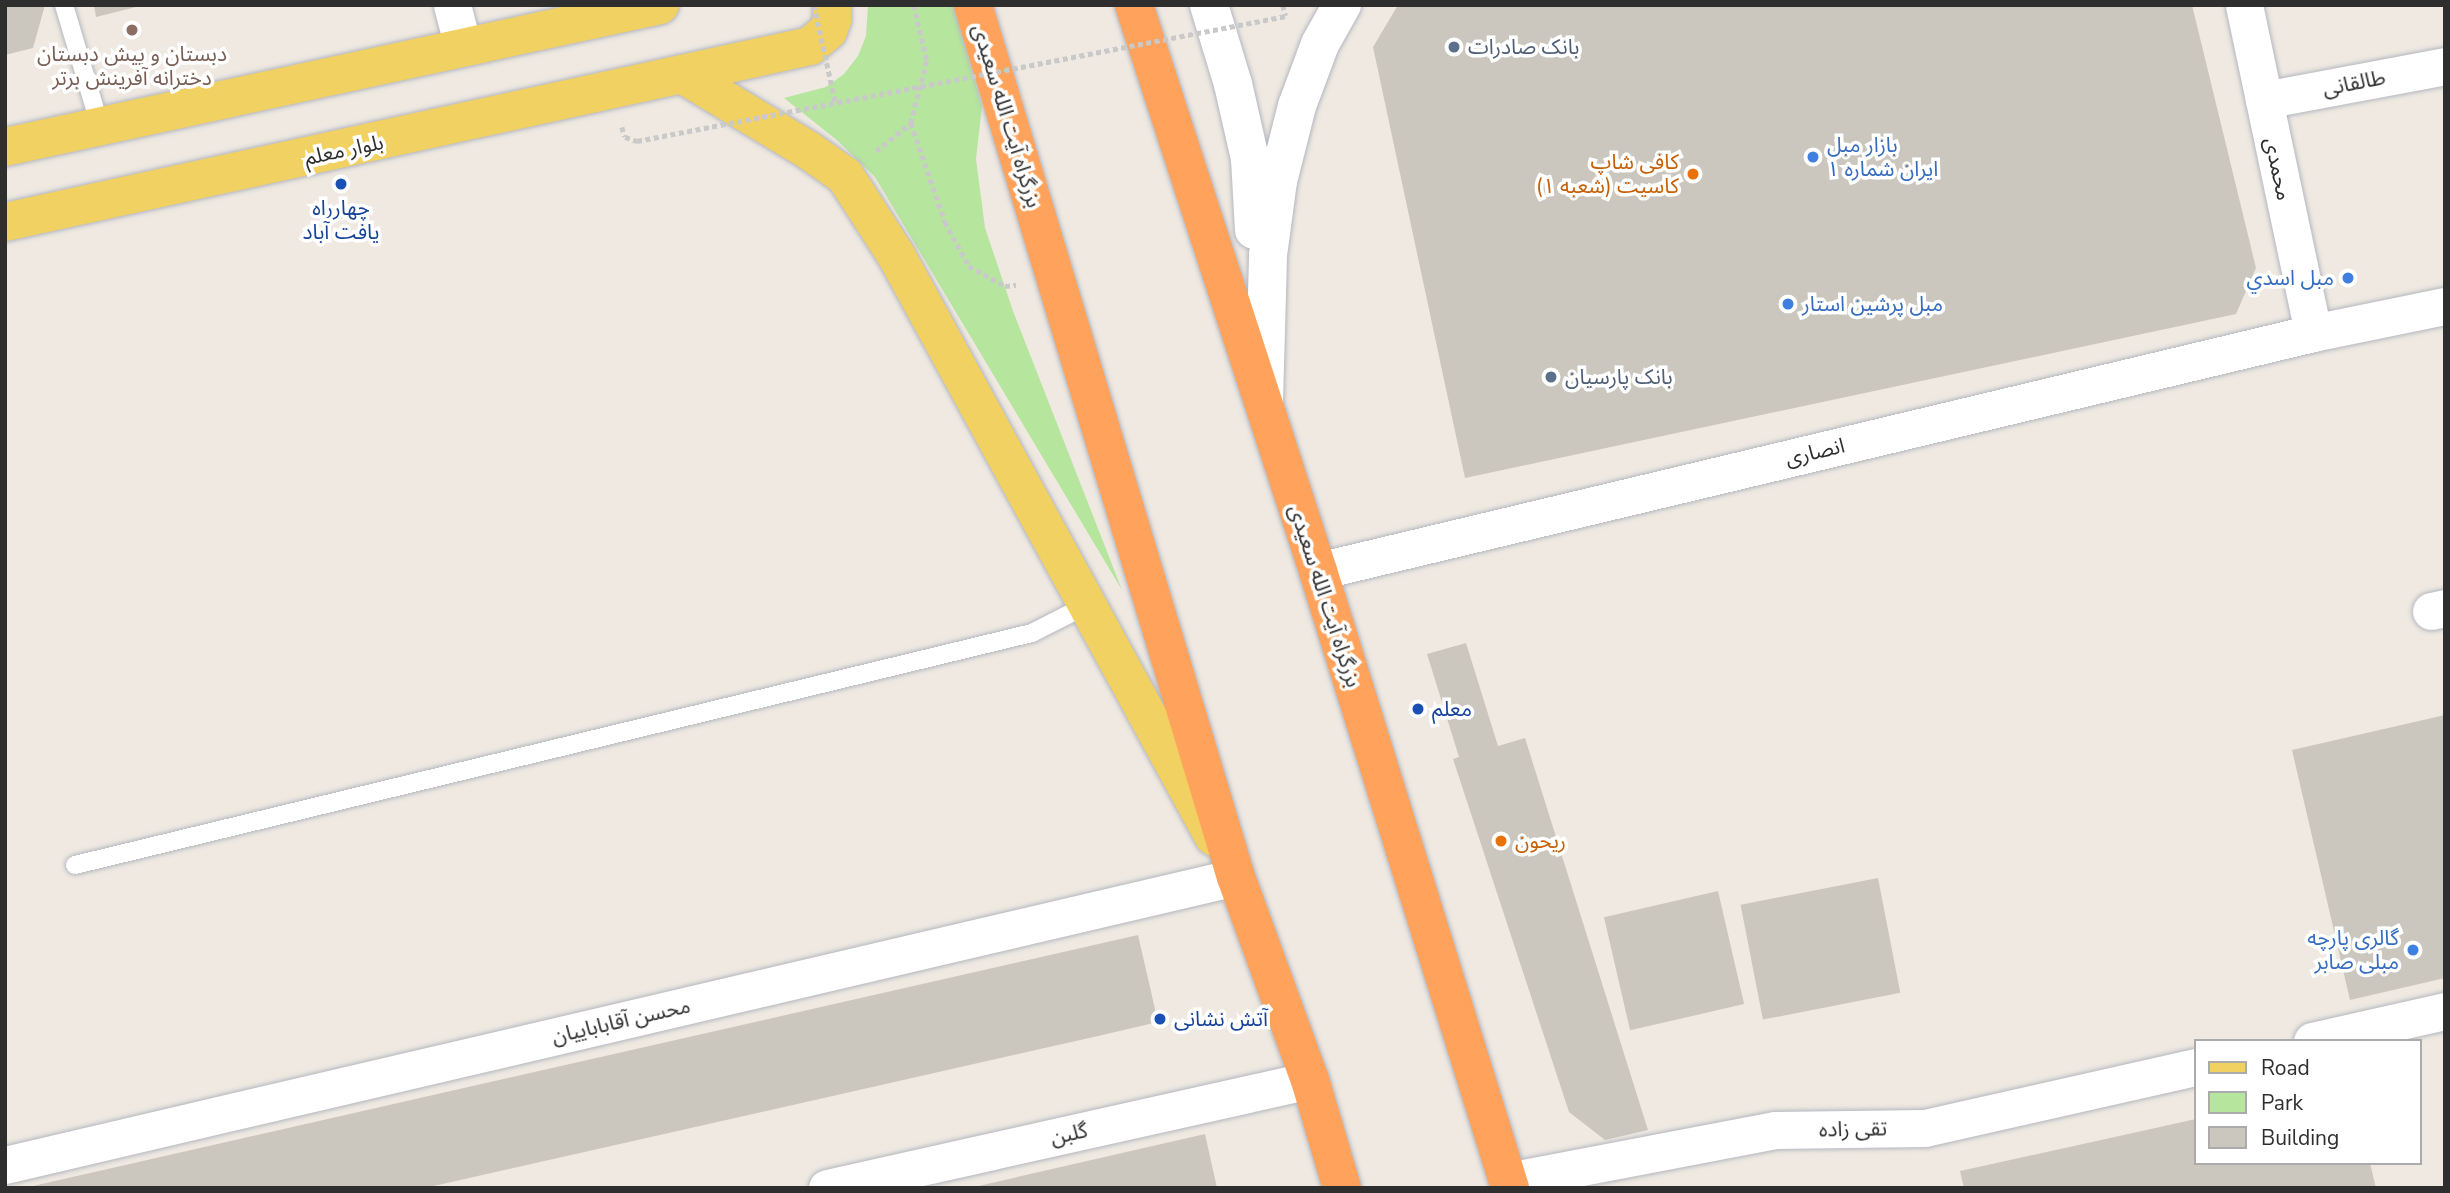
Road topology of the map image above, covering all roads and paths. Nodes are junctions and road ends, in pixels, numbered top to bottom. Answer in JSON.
{"nodes":[{"id":1,"x":64,"y":5,"type":"edge"},
{"id":2,"x":452,"y":5,"type":"edge"},
{"id":3,"x":659,"y":5,"type":"edge"},
{"id":4,"x":814,"y":5,"type":"edge"},
{"id":5,"x":832,"y":5,"type":"edge"},
{"id":6,"x":914,"y":5,"type":"edge"},
{"id":7,"x":973,"y":5,"type":"edge"},
{"id":8,"x":1134,"y":5,"type":"edge"},
{"id":9,"x":1209,"y":5,"type":"edge"},
{"id":10,"x":1283,"y":5,"type":"edge"},
{"id":11,"x":1342,"y":5,"type":"edge"},
{"id":12,"x":2244,"y":5,"type":"edge"},
{"id":13,"x":463,"y":47,"type":"junction"},
{"id":14,"x":2445,"y":66,"type":"edge"},
{"id":15,"x":682,"y":74,"type":"junction"},
{"id":16,"x":2264,"y":100,"type":"junction"},
{"id":17,"x":836,"y":104,"type":"junction"},
{"id":18,"x":100,"y":126,"type":"junction"},
{"id":19,"x":625,"y":137,"type":"dead end"},
{"id":20,"x":5,"y":147,"type":"edge"},
{"id":21,"x":5,"y":222,"type":"edge"},
{"id":22,"x":1056,"y":280,"type":"junction"},
{"id":23,"x":2445,"y":306,"type":"edge"},
{"id":24,"x":2313,"y":333,"type":"junction"},
{"id":25,"x":1264,"y":410,"type":"junction"},
{"id":26,"x":1318,"y":571,"type":"junction"},
{"id":27,"x":1089,"y":604,"type":"junction"},
{"id":28,"x":75,"y":865,"type":"dead end"},
{"id":29,"x":1236,"y":877,"type":"junction"},
{"id":30,"x":2445,"y":1011,"type":"edge"},
{"id":31,"x":2321,"y":1039,"type":"edge"},
{"id":32,"x":2194,"y":1067,"type":"edge"},
{"id":33,"x":1310,"y":1080,"type":"junction"},
{"id":34,"x":5,"y":1165,"type":"edge"},
{"id":35,"x":1509,"y":1184,"type":"edge"},
{"id":36,"x":827,"y":1188,"type":"edge"},
{"id":37,"x":1342,"y":1188,"type":"edge"}],
"edges":[{"from":1,"to":18,"type":"lane"},
{"from":2,"to":13,"type":"street"},
{"from":3,"to":13,"type":"main road"},
{"from":4,"to":17,"type":"path","bridge":true},
{"from":5,"to":15,"type":"main road","name":"بلوار معلم"},
{"from":6,"to":22,"type":"path"},
{"from":7,"to":22,"type":"highway","name":"بزرگراه آیت الله سعیدی"},
{"from":8,"to":25,"type":"highway","name":"بزرگراه آیت الله سعیدی"},
{"from":9,"to":25,"type":"main road"},
{"from":10,"to":17,"type":"path","bridge":true},
{"from":11,"to":25,"type":"main road"},
{"from":12,"to":16,"type":"street","name":"محمدی"},
{"from":13,"to":18,"type":"main road"},
{"from":14,"to":16,"type":"street","name":"طالقانی"},
{"from":15,"to":21,"type":"main road","name":"بلوار معلم"},
{"from":15,"to":27,"type":"main road"},
{"from":16,"to":24,"type":"street","name":"محمدی"},
{"from":17,"to":19,"type":"path","bridge":true},
{"from":18,"to":20,"type":"main road"},
{"from":22,"to":29,"type":"highway","name":"بزرگراه آیت الله سعیدی"},
{"from":23,"to":24,"type":"street","name":"انصاری"},
{"from":24,"to":26,"type":"street","name":"انصاری"},
{"from":25,"to":26,"type":"highway","name":"بزرگراه آیت الله سعیدی"},
{"from":26,"to":35,"type":"highway","name":"بزرگراه آیت الله سعیدی"},
{"from":27,"to":28,"type":"lane"},
{"from":27,"to":29,"type":"main road"},
{"from":29,"to":33,"type":"highway","name":"بزرگراه آیت الله سعیدی"},
{"from":29,"to":34,"type":"street","name":"محسن آقاباباییان"},
{"from":30,"to":31,"type":"street"},
{"from":32,"to":35,"type":"street","name":"تقی زاده"},
{"from":33,"to":36,"type":"street","name":"گلبن"},
{"from":33,"to":37,"type":"highway","name":"بزرگراه آیت الله سعیدی"}]}
